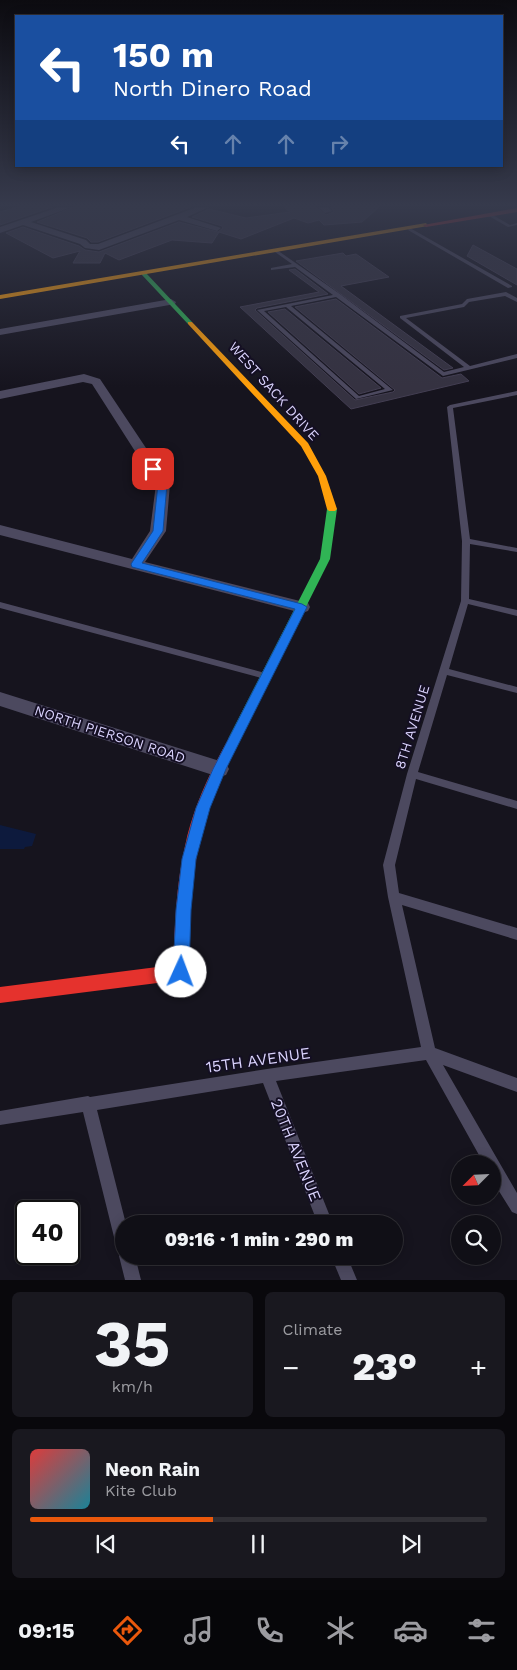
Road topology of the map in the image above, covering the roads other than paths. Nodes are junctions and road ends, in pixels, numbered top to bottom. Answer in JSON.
{"nodes":[{"id":1,"x":186,"y":267,"type":"edge"},
{"id":2,"x":286,"y":267,"type":"edge"},
{"id":3,"x":298,"y":267,"type":"edge"},
{"id":4,"x":472,"y":267,"type":"edge"},
{"id":5,"x":273,"y":269,"type":"dead end"},
{"id":6,"x":144,"y":274,"type":"junction"},
{"id":7,"x":510,"y":287,"type":"dead end"},
{"id":8,"x":338,"y":295,"type":"junction"},
{"id":9,"x":0,"y":297,"type":"edge"},
{"id":10,"x":517,"y":300,"type":"edge"},
{"id":11,"x":171,"y":302,"type":"junction"},
{"id":12,"x":287,"y":305,"type":"junction"},
{"id":13,"x":0,"y":332,"type":"edge"},
{"id":14,"x":517,"y":356,"type":"edge"},
{"id":15,"x":468,"y":367,"type":"junction"},
{"id":16,"x":517,"y":393,"type":"edge"},
{"id":17,"x":0,"y":395,"type":"edge"},
{"id":18,"x":0,"y":530,"type":"edge"},
{"id":19,"x":466,"y":540,"type":"junction"},
{"id":20,"x":517,"y":550,"type":"edge"},
{"id":21,"x":136,"y":564,"type":"junction"},
{"id":22,"x":465,"y":601,"type":"junction"},
{"id":23,"x":0,"y":605,"type":"edge"},
{"id":24,"x":302,"y":607,"type":"junction"},
{"id":25,"x":517,"y":613,"type":"edge"},
{"id":26,"x":444,"y":672,"type":"junction"},
{"id":27,"x":266,"y":676,"type":"junction"},
{"id":28,"x":517,"y":690,"type":"edge"},
{"id":29,"x":0,"y":699,"type":"edge"},
{"id":30,"x":219,"y":769,"type":"junction"},
{"id":31,"x":412,"y":774,"type":"junction"},
{"id":32,"x":517,"y":805,"type":"edge"},
{"id":33,"x":394,"y":897,"type":"junction"},
{"id":34,"x":517,"y":934,"type":"edge"},
{"id":35,"x":0,"y":995,"type":"edge"},
{"id":36,"x":428,"y":1053,"type":"junction"},
{"id":37,"x":266,"y":1076,"type":"junction"},
{"id":38,"x":517,"y":1085,"type":"edge"},
{"id":39,"x":88,"y":1103,"type":"junction"},
{"id":40,"x":0,"y":1118,"type":"edge"},
{"id":41,"x":487,"y":1155,"type":"edge"},
{"id":42,"x":501,"y":1179,"type":"edge"},
{"id":43,"x":517,"y":1207,"type":"edge"},
{"id":44,"x":116,"y":1215,"type":"edge"},
{"id":45,"x":322,"y":1215,"type":"edge"},
{"id":46,"x":129,"y":1265,"type":"edge"},
{"id":47,"x":343,"y":1265,"type":"edge"},
{"id":48,"x":133,"y":1280,"type":"edge"},
{"id":49,"x":349,"y":1280,"type":"edge"}],
"edges":[{"from":1,"to":6,"type":"street"},
{"from":2,"to":5,"type":"lane"},
{"from":3,"to":8,"type":"lane"},
{"from":4,"to":7,"type":"lane"},
{"from":6,"to":9,"type":"street"},
{"from":6,"to":11,"type":"street","name":"WEST SACK DRIVE"},
{"from":8,"to":12,"type":"lane"},
{"from":8,"to":15,"type":"lane"},
{"from":10,"to":15,"type":"lane"},
{"from":11,"to":13,"type":"street"},
{"from":11,"to":24,"type":"street","name":"WEST SACK DRIVE"},
{"from":12,"to":12,"type":"lane"},
{"from":14,"to":15,"type":"lane"},
{"from":16,"to":19,"type":"lane","name":"8TH AVENUE"},
{"from":17,"to":21,"type":"street"},
{"from":18,"to":21,"type":"street"},
{"from":19,"to":20,"type":"lane"},
{"from":19,"to":22,"type":"lane","name":"8TH AVENUE"},
{"from":21,"to":24,"type":"street"},
{"from":22,"to":25,"type":"lane"},
{"from":22,"to":26,"type":"lane","name":"8TH AVENUE"},
{"from":23,"to":27,"type":"lane"},
{"from":24,"to":27,"type":"street","name":"WEST SACK DRIVE"},
{"from":26,"to":28,"type":"lane"},
{"from":26,"to":31,"type":"lane","name":"8TH AVENUE"},
{"from":27,"to":30,"type":"street","name":"WEST SACK DRIVE"},
{"from":29,"to":30,"type":"street","name":"NORTH PIERSON ROAD"},
{"from":30,"to":35,"type":"street","name":"WEST SACK DRIVE"},
{"from":31,"to":32,"type":"lane"},
{"from":31,"to":33,"type":"lane","name":"8TH AVENUE"},
{"from":33,"to":34,"type":"lane"},
{"from":33,"to":36,"type":"lane","name":"8TH AVENUE"},
{"from":36,"to":37,"type":"lane","name":"15TH AVENUE"},
{"from":36,"to":38,"type":"lane","name":"15TH AVENUE"},
{"from":36,"to":41,"type":"lane","name":"8TH AVENUE"},
{"from":37,"to":39,"type":"lane","name":"15TH AVENUE"},
{"from":37,"to":45,"type":"lane","name":"20TH AVENUE"},
{"from":39,"to":40,"type":"lane","name":"15TH AVENUE"},
{"from":39,"to":44,"type":"lane"},
{"from":42,"to":43,"type":"lane","name":"8TH AVENUE"},
{"from":46,"to":48,"type":"lane"},
{"from":47,"to":49,"type":"lane"}]}
